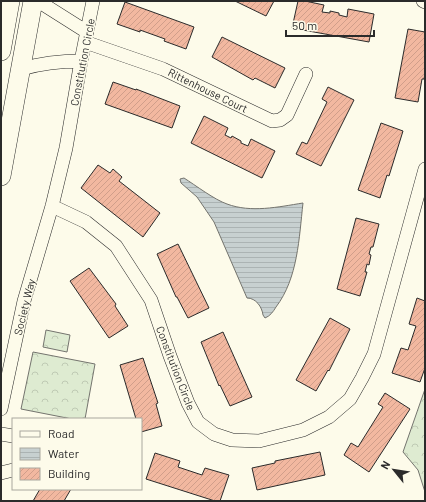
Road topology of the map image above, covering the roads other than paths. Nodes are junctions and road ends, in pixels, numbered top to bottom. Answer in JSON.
{"nodes":[{"id":1,"x":10,"y":1,"type":"edge"},
{"id":2,"x":33,"y":1,"type":"edge"},
{"id":3,"x":38,"y":1,"type":"edge"},
{"id":4,"x":93,"y":1,"type":"edge"},
{"id":5,"x":86,"y":37,"type":"junction"},
{"id":6,"x":1,"y":51,"type":"edge"},
{"id":7,"x":81,"y":61,"type":"junction"},
{"id":8,"x":21,"y":69,"type":"junction"},
{"id":9,"x":306,"y":74,"type":"dead end"},
{"id":10,"x":425,"y":169,"type":"edge"},
{"id":11,"x":1,"y":176,"type":"edge"},
{"id":12,"x":52,"y":206,"type":"junction"},
{"id":13,"x":1,"y":409,"type":"edge"},
{"id":14,"x":1,"y":434,"type":"edge"},
{"id":15,"x":12,"y":436,"type":"edge"},
{"id":16,"x":12,"y":470,"type":"edge"},
{"id":17,"x":1,"y":473,"type":"edge"}],
"edges":[{"from":1,"to":6,"type":"highway"},
{"from":2,"to":8,"type":"highway"},
{"from":3,"to":5,"type":"street","name":"Rittenhouse Court"},
{"from":4,"to":5,"type":"street","name":"Constitution Circle"},
{"from":5,"to":7,"type":"street","name":"Constitution Circle"},
{"from":5,"to":9,"type":"street","name":"Rittenhouse Court"},
{"from":7,"to":8,"type":"street"},
{"from":7,"to":12,"type":"street","name":"Constitution Circle"},
{"from":8,"to":11,"type":"highway"},
{"from":10,"to":12,"type":"street","name":"Constitution Circle"},
{"from":12,"to":13,"type":"street","name":"Society Way"},
{"from":14,"to":15,"type":"street"},
{"from":16,"to":17,"type":"street"}]}
